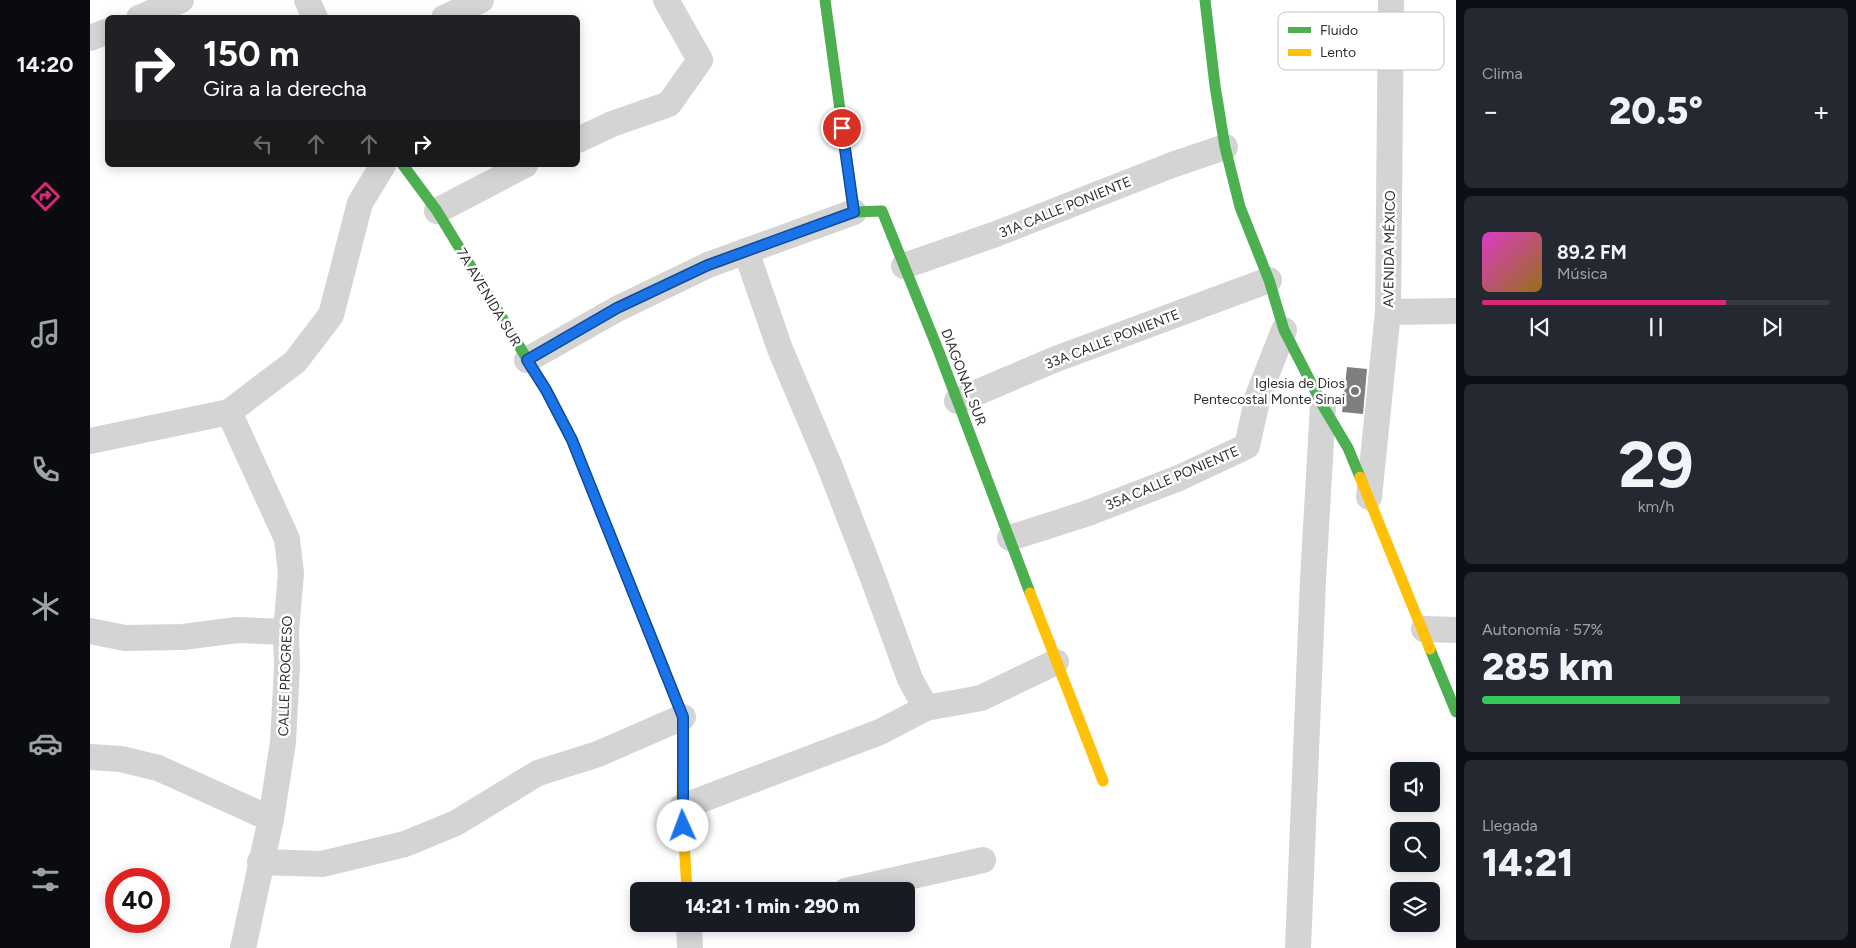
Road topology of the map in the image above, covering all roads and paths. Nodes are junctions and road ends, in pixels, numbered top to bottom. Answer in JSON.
{"nodes":[{"id":1,"x":181,"y":0,"type":"edge"},
{"id":2,"x":307,"y":0,"type":"edge"},
{"id":3,"x":481,"y":0,"type":"edge"},
{"id":4,"x":666,"y":0,"type":"edge"},
{"id":5,"x":825,"y":0,"type":"edge"},
{"id":6,"x":1205,"y":0,"type":"edge"},
{"id":7,"x":146,"y":15,"type":"edge"},
{"id":8,"x":314,"y":15,"type":"edge"},
{"id":9,"x":450,"y":15,"type":"edge"},
{"id":10,"x":105,"y":32,"type":"edge"},
{"id":11,"x":90,"y":38,"type":"edge"},
{"id":12,"x":1390,"y":70,"type":"edge"},
{"id":13,"x":580,"y":139,"type":"edge"},
{"id":14,"x":1225,"y":147,"type":"junction"},
{"id":15,"x":382,"y":167,"type":"edge"},
{"id":16,"x":404,"y":167,"type":"edge"},
{"id":17,"x":521,"y":167,"type":"edge"},
{"id":18,"x":437,"y":211,"type":"junction"},
{"id":19,"x":854,"y":212,"type":"junction"},
{"id":20,"x":746,"y":251,"type":"junction"},
{"id":21,"x":904,"y":266,"type":"junction"},
{"id":22,"x":1268,"y":280,"type":"junction"},
{"id":23,"x":1456,"y":311,"type":"edge"},
{"id":24,"x":1388,"y":312,"type":"junction"},
{"id":25,"x":1284,"y":330,"type":"junction"},
{"id":26,"x":527,"y":360,"type":"junction"},
{"id":27,"x":957,"y":401,"type":"junction"},
{"id":28,"x":1323,"y":406,"type":"junction"},
{"id":29,"x":229,"y":412,"type":"junction"},
{"id":30,"x":90,"y":441,"type":"edge"},
{"id":31,"x":1369,"y":496,"type":"junction"},
{"id":32,"x":1010,"y":538,"type":"junction"},
{"id":33,"x":1424,"y":629,"type":"junction"},
{"id":34,"x":1456,"y":630,"type":"edge"},
{"id":35,"x":90,"y":631,"type":"edge"},
{"id":36,"x":286,"y":632,"type":"junction"},
{"id":37,"x":1056,"y":662,"type":"junction"},
{"id":38,"x":926,"y":708,"type":"junction"},
{"id":39,"x":1456,"y":712,"type":"edge"},
{"id":40,"x":683,"y":717,"type":"junction"},
{"id":41,"x":90,"y":757,"type":"edge"},
{"id":42,"x":1103,"y":781,"type":"dead end"},
{"id":43,"x":682,"y":807,"type":"junction"},
{"id":44,"x":271,"y":819,"type":"junction"},
{"id":45,"x":983,"y":860,"type":"dead end"},
{"id":46,"x":260,"y":862,"type":"junction"},
{"id":47,"x":686,"y":882,"type":"edge"},
{"id":48,"x":886,"y":882,"type":"edge"},
{"id":49,"x":243,"y":948,"type":"edge"},
{"id":50,"x":1298,"y":948,"type":"edge"}],
"edges":[{"from":1,"to":7,"type":"street"},
{"from":2,"to":8,"type":"street"},
{"from":3,"to":9,"type":"street"},
{"from":4,"to":13,"type":"street"},
{"from":5,"to":19,"type":"street"},
{"from":6,"to":14,"type":"street"},
{"from":10,"to":11,"type":"street"},
{"from":12,"to":24,"type":"street","name":"AVENIDA MÉXICO"},
{"from":14,"to":21,"type":"street","name":"31A CALLE PONIENTE"},
{"from":14,"to":22,"type":"street"},
{"from":15,"to":29,"type":"street"},
{"from":16,"to":18,"type":"street","name":"7A AVENIDA SUR"},
{"from":17,"to":18,"type":"street"},
{"from":18,"to":26,"type":"street","name":"7A AVENIDA SUR"},
{"from":19,"to":20,"type":"street"},
{"from":19,"to":21,"type":"street","name":"DIAGONAL SUR"},
{"from":20,"to":26,"type":"street"},
{"from":20,"to":38,"type":"street"},
{"from":21,"to":27,"type":"street","name":"DIAGONAL SUR"},
{"from":22,"to":25,"type":"street"},
{"from":22,"to":27,"type":"street","name":"33A CALLE PONIENTE"},
{"from":23,"to":24,"type":"street"},
{"from":24,"to":31,"type":"street","name":"AVENIDA MÉXICO"},
{"from":25,"to":28,"type":"street"},
{"from":25,"to":32,"type":"street","name":"35A CALLE PONIENTE"},
{"from":26,"to":40,"type":"street","name":"7A AVENIDA SUR"},
{"from":27,"to":32,"type":"street","name":"DIAGONAL SUR"},
{"from":28,"to":31,"type":"street"},
{"from":28,"to":50,"type":"street"},
{"from":29,"to":30,"type":"street"},
{"from":29,"to":36,"type":"street","name":"CALLE PROGRESO"},
{"from":31,"to":33,"type":"street"},
{"from":32,"to":37,"type":"street","name":"DIAGONAL SUR"},
{"from":33,"to":34,"type":"street"},
{"from":33,"to":39,"type":"street"},
{"from":35,"to":36,"type":"street"},
{"from":36,"to":44,"type":"street","name":"CALLE PROGRESO"},
{"from":37,"to":38,"type":"street"},
{"from":37,"to":42,"type":"street","name":"DIAGONAL SUR"},
{"from":38,"to":43,"type":"street"},
{"from":40,"to":43,"type":"street","name":"7A AVENIDA SUR"},
{"from":40,"to":46,"type":"street"},
{"from":41,"to":44,"type":"street"},
{"from":43,"to":47,"type":"street","name":"7A AVENIDA SUR"},
{"from":44,"to":46,"type":"street","name":"CALLE PROGRESO"},
{"from":45,"to":48,"type":"street"},
{"from":46,"to":49,"type":"street","name":"CALLE PROGRESO"}]}
